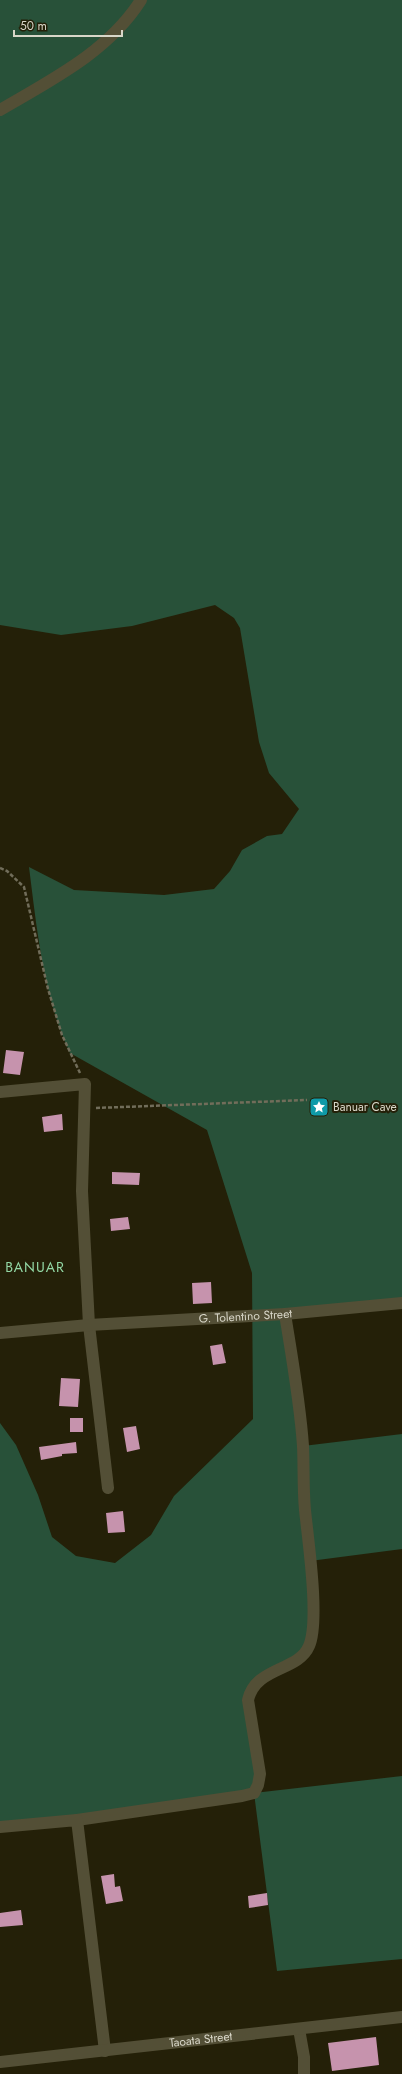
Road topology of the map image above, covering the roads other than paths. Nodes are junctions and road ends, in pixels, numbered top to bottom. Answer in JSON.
{"nodes":[{"id":1,"x":141,"y":0,"type":"edge"},
{"id":2,"x":0,"y":110,"type":"edge"},
{"id":3,"x":0,"y":1092,"type":"edge"},
{"id":4,"x":402,"y":1303,"type":"edge"},
{"id":5,"x":285,"y":1314,"type":"junction"},
{"id":6,"x":89,"y":1325,"type":"junction"},
{"id":7,"x":0,"y":1332,"type":"edge"},
{"id":8,"x":108,"y":1488,"type":"dead end"},
{"id":9,"x":77,"y":1820,"type":"junction"},
{"id":10,"x":0,"y":1827,"type":"edge"},
{"id":11,"x":402,"y":2017,"type":"edge"},
{"id":12,"x":299,"y":2029,"type":"junction"},
{"id":13,"x":105,"y":2051,"type":"junction"},
{"id":14,"x":0,"y":2062,"type":"edge"},
{"id":15,"x":304,"y":2074,"type":"edge"}],
"edges":[{"from":1,"to":2,"type":"street"},
{"from":3,"to":6,"type":"street"},
{"from":4,"to":5,"type":"street","name":"G. Tolentino Street"},
{"from":5,"to":6,"type":"street","name":"G. Tolentino Street"},
{"from":5,"to":9,"type":"street"},
{"from":6,"to":7,"type":"street","name":"G. Tolentino Street"},
{"from":6,"to":8,"type":"street"},
{"from":9,"to":10,"type":"street"},
{"from":9,"to":13,"type":"street"},
{"from":11,"to":12,"type":"street","name":"Taoata Street"},
{"from":12,"to":13,"type":"street","name":"Taoata Street"},
{"from":12,"to":15,"type":"street"},
{"from":13,"to":14,"type":"street","name":"Taoata Street"}]}
